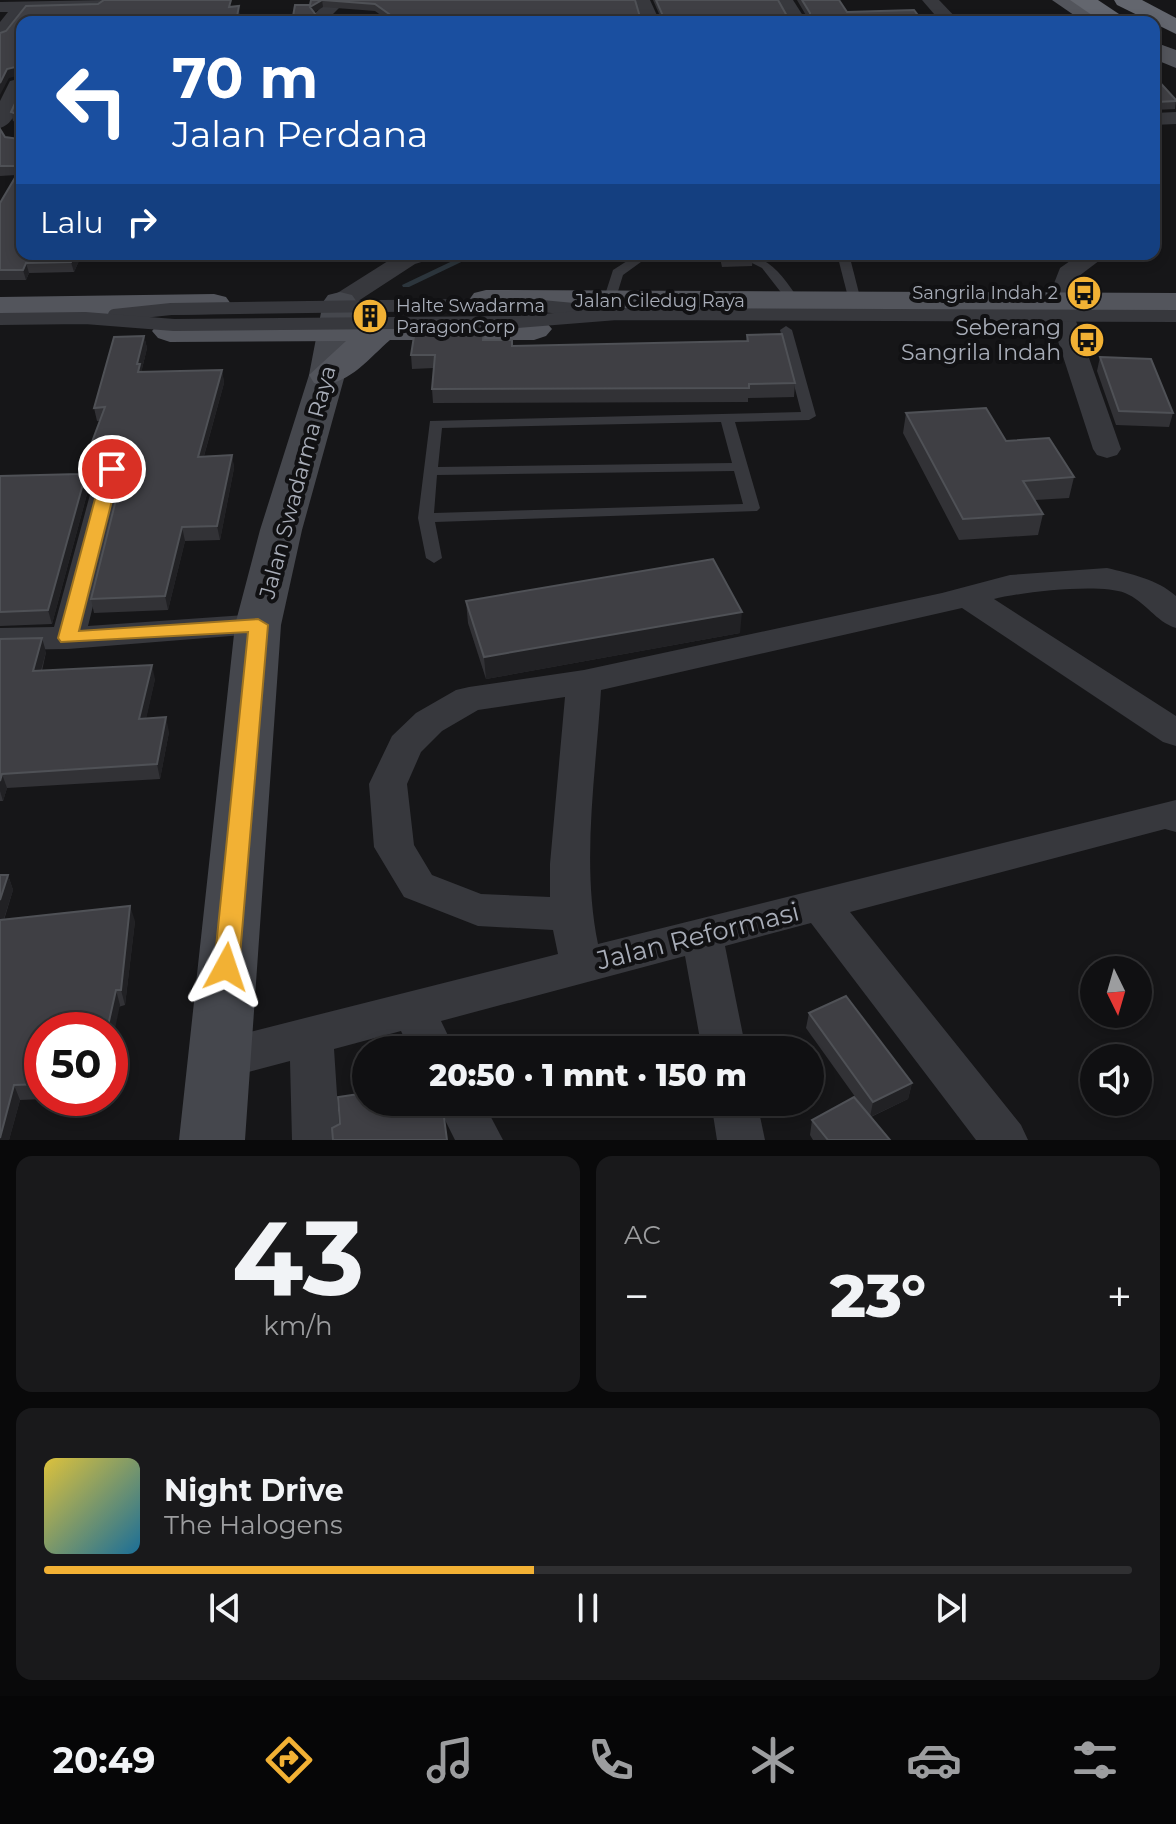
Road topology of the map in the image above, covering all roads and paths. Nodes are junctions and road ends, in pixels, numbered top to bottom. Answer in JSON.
{"nodes":[{"id":1,"x":339,"y":0,"type":"edge"},
{"id":2,"x":930,"y":0,"type":"edge"},
{"id":3,"x":1063,"y":0,"type":"edge"},
{"id":4,"x":1081,"y":0,"type":"edge"},
{"id":5,"x":1125,"y":0,"type":"edge"},
{"id":6,"x":1162,"y":0,"type":"edge"},
{"id":7,"x":100,"y":2,"type":"edge"},
{"id":8,"x":21,"y":6,"type":"junction"},
{"id":9,"x":0,"y":7,"type":"edge"},
{"id":10,"x":1176,"y":7,"type":"edge"},
{"id":11,"x":322,"y":16,"type":"edge"},
{"id":12,"x":945,"y":16,"type":"edge"},
{"id":13,"x":1091,"y":16,"type":"edge"},
{"id":14,"x":1109,"y":16,"type":"edge"},
{"id":15,"x":1155,"y":16,"type":"edge"},
{"id":16,"x":0,"y":34,"type":"edge"},
{"id":17,"x":16,"y":89,"type":"edge"},
{"id":18,"x":6,"y":127,"type":"edge"},
{"id":19,"x":406,"y":260,"type":"edge"},
{"id":20,"x":637,"y":260,"type":"edge"},
{"id":21,"x":754,"y":260,"type":"edge"},
{"id":22,"x":845,"y":260,"type":"edge"},
{"id":23,"x":1087,"y":260,"type":"edge"},
{"id":24,"x":855,"y":301,"type":"junction"},
{"id":25,"x":1176,"y":303,"type":"edge"},
{"id":26,"x":0,"y":307,"type":"edge"},
{"id":27,"x":613,"y":307,"type":"junction"},
{"id":28,"x":790,"y":315,"type":"junction"},
{"id":29,"x":1176,"y":316,"type":"edge"},
{"id":30,"x":1061,"y":318,"type":"junction"},
{"id":31,"x":0,"y":319,"type":"edge"},
{"id":32,"x":60,"y":319,"type":"junction"},
{"id":33,"x":369,"y":328,"type":"junction"},
{"id":34,"x":0,"y":331,"type":"edge"},
{"id":35,"x":1176,"y":333,"type":"edge"},
{"id":36,"x":727,"y":419,"type":"junction"},
{"id":37,"x":1107,"y":449,"type":"dead end"},
{"id":38,"x":740,"y":467,"type":"junction"},
{"id":39,"x":112,"y":469,"type":"dead end"},
{"id":40,"x":431,"y":471,"type":"junction"},
{"id":41,"x":426,"y":518,"type":"junction"},
{"id":42,"x":434,"y":558,"type":"dead end"},
{"id":43,"x":966,"y":596,"type":"junction"},
{"id":44,"x":1176,"y":617,"type":"edge"},
{"id":45,"x":258,"y":625,"type":"junction"},
{"id":46,"x":68,"y":638,"type":"junction"},
{"id":47,"x":0,"y":639,"type":"edge"},
{"id":48,"x":584,"y":682,"type":"junction"},
{"id":49,"x":1176,"y":733,"type":"edge"},
{"id":50,"x":1175,"y":811,"type":"edge"},
{"id":51,"x":820,"y":904,"type":"junction"},
{"id":52,"x":571,"y":914,"type":"junction"},
{"id":53,"x":702,"y":935,"type":"junction"},
{"id":54,"x":581,"y":966,"type":"junction"},
{"id":55,"x":413,"y":1010,"type":"junction"},
{"id":56,"x":426,"y":1036,"type":"edge"},
{"id":57,"x":721,"y":1036,"type":"edge"},
{"id":58,"x":307,"y":1037,"type":"junction"},
{"id":59,"x":238,"y":1055,"type":"junction"},
{"id":60,"x":466,"y":1116,"type":"edge"},
{"id":61,"x":737,"y":1116,"type":"edge"},
{"id":62,"x":212,"y":1140,"type":"edge"},
{"id":63,"x":316,"y":1140,"type":"edge"},
{"id":64,"x":479,"y":1140,"type":"edge"},
{"id":65,"x":741,"y":1140,"type":"edge"},
{"id":66,"x":1004,"y":1140,"type":"edge"}],
"edges":[{"from":1,"to":11,"type":"street"},
{"from":2,"to":12,"type":"street"},
{"from":3,"to":13,"type":"main road"},
{"from":4,"to":14,"type":"highway"},
{"from":5,"to":15,"type":"highway"},
{"from":6,"to":10,"type":"highway"},
{"from":7,"to":8,"type":"street"},
{"from":8,"to":9,"type":"street"},
{"from":8,"to":16,"type":"street"},
{"from":17,"to":18,"type":"street"},
{"from":19,"to":33,"type":"street"},
{"from":20,"to":27,"type":"lane"},
{"from":21,"to":28,"type":"lane"},
{"from":22,"to":24,"type":"lane"},
{"from":23,"to":30,"type":"street"},
{"from":24,"to":28,"type":"main road","name":"Jalan Ciledug Raya"},
{"from":24,"to":30,"type":"main road","name":"Jalan Ciledug Raya"},
{"from":25,"to":30,"type":"main road","name":"Jalan Ciledug Raya"},
{"from":26,"to":32,"type":"main road","name":"Jalan Ciledug Raya"},
{"from":27,"to":28,"type":"main road","name":"Jalan Ciledug Raya"},
{"from":27,"to":29,"type":"lane","bridge":true},
{"from":27,"to":32,"type":"lane","bridge":true},
{"from":27,"to":33,"type":"main road","name":"Jalan Ciledug Raya"},
{"from":28,"to":30,"type":"main road","name":"Jalan Ciledug Raya"},
{"from":28,"to":33,"type":"main road","name":"Jalan Ciledug Raya"},
{"from":28,"to":36,"type":"lane"},
{"from":30,"to":35,"type":"main road","name":"Jalan Ciledug Raya"},
{"from":30,"to":37,"type":"street"},
{"from":31,"to":32,"type":"lane","bridge":true},
{"from":32,"to":33,"type":"main road","name":"Jalan Ciledug Raya"},
{"from":32,"to":33,"type":"main road","name":"Jalan Ciledug Raya"},
{"from":32,"to":34,"type":"main road","name":"Jalan Ciledug Raya"},
{"from":33,"to":45,"type":"main road","name":"Jalan Swadarma Raya"},
{"from":36,"to":38,"type":"lane"},
{"from":36,"to":40,"type":"lane"},
{"from":38,"to":40,"type":"lane"},
{"from":38,"to":41,"type":"lane"},
{"from":39,"to":46,"type":"street"},
{"from":40,"to":41,"type":"lane"},
{"from":41,"to":42,"type":"lane"},
{"from":43,"to":44,"type":"street"},
{"from":43,"to":48,"type":"street"},
{"from":43,"to":49,"type":"street"},
{"from":45,"to":46,"type":"street"},
{"from":45,"to":59,"type":"main road","name":"Jalan Swadarma Raya"},
{"from":46,"to":47,"type":"street"},
{"from":48,"to":52,"type":"street"},
{"from":48,"to":52,"type":"street"},
{"from":50,"to":51,"type":"street","name":"Jalan Reformasi"},
{"from":51,"to":53,"type":"street","name":"Jalan Reformasi"},
{"from":51,"to":66,"type":"street"},
{"from":52,"to":54,"type":"street"},
{"from":53,"to":54,"type":"street","name":"Jalan Reformasi"},
{"from":53,"to":57,"type":"street"},
{"from":54,"to":55,"type":"street","name":"Jalan Reformasi"},
{"from":55,"to":56,"type":"street"},
{"from":55,"to":58,"type":"street","name":"Jalan Reformasi"},
{"from":58,"to":59,"type":"street","name":"Jalan Reformasi"},
{"from":58,"to":63,"type":"street"},
{"from":59,"to":62,"type":"main road","name":"Jalan Swadarma Raya"},
{"from":60,"to":64,"type":"street"},
{"from":61,"to":65,"type":"street"}]}
